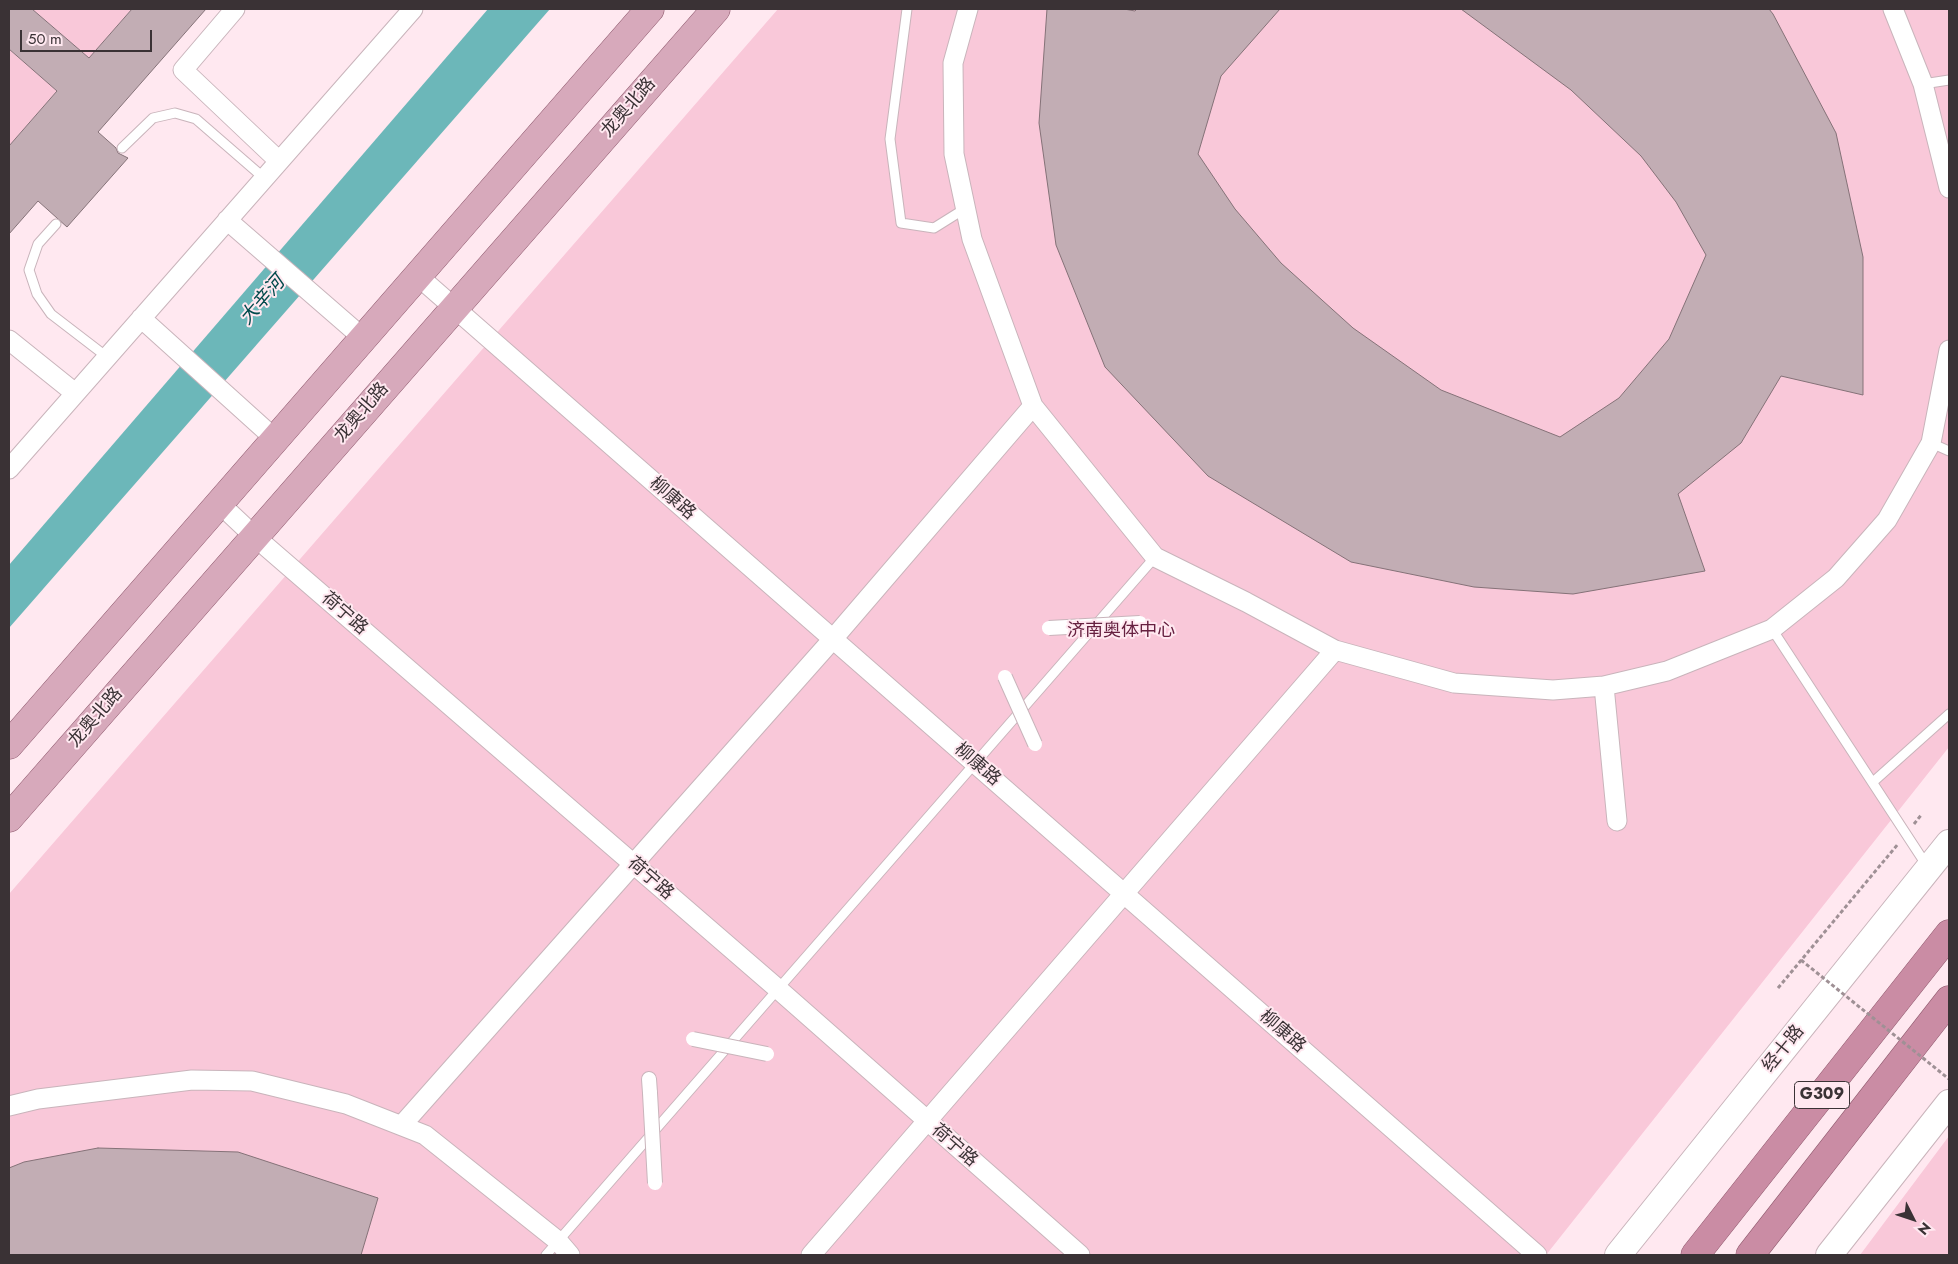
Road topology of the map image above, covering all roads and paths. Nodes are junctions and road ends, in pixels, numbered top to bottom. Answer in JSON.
{"nodes":[{"id":1,"x":235,"y":9,"type":"edge"},
{"id":2,"x":413,"y":9,"type":"edge"},
{"id":3,"x":650,"y":9,"type":"edge"},
{"id":4,"x":716,"y":9,"type":"edge"},
{"id":5,"x":907,"y":9,"type":"edge"},
{"id":6,"x":968,"y":9,"type":"edge"},
{"id":7,"x":1893,"y":9,"type":"edge"},
{"id":8,"x":1949,"y":80,"type":"edge"},
{"id":9,"x":1924,"y":84,"type":"junction"},
{"id":10,"x":122,"y":148,"type":"dead end"},
{"id":11,"x":279,"y":161,"type":"junction"},
{"id":12,"x":264,"y":178,"type":"junction"},
{"id":13,"x":1949,"y":188,"type":"edge"},
{"id":14,"x":966,"y":208,"type":"junction"},
{"id":15,"x":227,"y":220,"type":"junction"},
{"id":16,"x":56,"y":224,"type":"dead end"},
{"id":17,"x":418,"y":276,"type":"junction"},
{"id":18,"x":454,"y":307,"type":"junction"},
{"id":19,"x":141,"y":318,"type":"junction"},
{"id":20,"x":364,"y":338,"type":"junction"},
{"id":21,"x":9,"y":340,"type":"edge"},
{"id":22,"x":1949,"y":350,"type":"edge"},
{"id":23,"x":107,"y":357,"type":"junction"},
{"id":24,"x":75,"y":393,"type":"junction"},
{"id":25,"x":1033,"y":406,"type":"junction"},
{"id":26,"x":274,"y":438,"type":"junction"},
{"id":27,"x":1930,"y":443,"type":"junction"},
{"id":28,"x":1949,"y":451,"type":"edge"},
{"id":29,"x":9,"y":469,"type":"edge"},
{"id":30,"x":219,"y":503,"type":"junction"},
{"id":31,"x":254,"y":536,"type":"junction"},
{"id":32,"x":1155,"y":557,"type":"junction"},
{"id":33,"x":1140,"y":623,"type":"dead end"},
{"id":34,"x":1046,"y":628,"type":"dead end"},
{"id":35,"x":1772,"y":629,"type":"junction"},
{"id":36,"x":832,"y":640,"type":"junction"},
{"id":37,"x":1335,"y":650,"type":"junction"},
{"id":38,"x":1004,"y":675,"type":"dead end"},
{"id":39,"x":1604,"y":686,"type":"junction"},
{"id":40,"x":1949,"y":714,"type":"edge"},
{"id":41,"x":9,"y":744,"type":"edge"},
{"id":42,"x":1035,"y":744,"type":"dead end"},
{"id":43,"x":975,"y":763,"type":"junction"},
{"id":44,"x":1873,"y":782,"type":"junction"},
{"id":45,"x":1922,"y":814,"type":"dead end"},
{"id":46,"x":9,"y":818,"type":"edge"},
{"id":47,"x":1616,"y":821,"type":"dead end"},
{"id":48,"x":1906,"y":834,"type":"junction"},
{"id":49,"x":1949,"y":843,"type":"edge"},
{"id":50,"x":633,"y":864,"type":"junction"},
{"id":51,"x":1928,"y":869,"type":"junction"},
{"id":52,"x":1124,"y":893,"type":"junction"},
{"id":53,"x":1949,"y":934,"type":"edge"},
{"id":54,"x":1801,"y":960,"type":"junction"},
{"id":55,"x":1778,"y":988,"type":"dead end"},
{"id":56,"x":778,"y":989,"type":"junction"},
{"id":57,"x":1949,"y":1000,"type":"edge"},
{"id":58,"x":689,"y":1038,"type":"dead end"},
{"id":59,"x":767,"y":1054,"type":"dead end"},
{"id":60,"x":1949,"y":1079,"type":"edge"},
{"id":61,"x":649,"y":1086,"type":"dead end"},
{"id":62,"x":1949,"y":1102,"type":"edge"},
{"id":63,"x":9,"y":1106,"type":"edge"},
{"id":64,"x":926,"y":1121,"type":"junction"},
{"id":65,"x":402,"y":1125,"type":"junction"},
{"id":66,"x":654,"y":1184,"type":"dead end"},
{"id":67,"x":564,"y":1248,"type":"edge"},
{"id":68,"x":546,"y":1255,"type":"edge"},
{"id":69,"x":810,"y":1255,"type":"edge"},
{"id":70,"x":1080,"y":1255,"type":"edge"},
{"id":71,"x":1537,"y":1255,"type":"edge"},
{"id":72,"x":1618,"y":1255,"type":"edge"},
{"id":73,"x":1695,"y":1255,"type":"edge"},
{"id":74,"x":1750,"y":1255,"type":"edge"},
{"id":75,"x":1829,"y":1255,"type":"edge"}],
"edges":[{"from":1,"to":11,"type":"street"},
{"from":2,"to":11,"type":"street"},
{"from":3,"to":17,"type":"main road"},
{"from":4,"to":18,"type":"main road","name":"龙奥北路"},
{"from":5,"to":14,"type":"lane"},
{"from":6,"to":14,"type":"street"},
{"from":7,"to":9,"type":"street"},
{"from":8,"to":9,"type":"lane"},
{"from":9,"to":13,"type":"street"},
{"from":10,"to":12,"type":"lane"},
{"from":11,"to":12,"type":"street"},
{"from":12,"to":15,"type":"street"},
{"from":14,"to":25,"type":"street"},
{"from":15,"to":19,"type":"street"},
{"from":15,"to":20,"type":"street"},
{"from":16,"to":23,"type":"lane"},
{"from":17,"to":18,"type":"street","name":"柳康路"},
{"from":17,"to":20,"type":"main road"},
{"from":18,"to":31,"type":"main road","name":"龙奥北路"},
{"from":18,"to":36,"type":"street","name":"柳康路"},
{"from":19,"to":23,"type":"street"},
{"from":19,"to":26,"type":"street"},
{"from":20,"to":26,"type":"main road"},
{"from":21,"to":24,"type":"street"},
{"from":22,"to":27,"type":"street"},
{"from":23,"to":24,"type":"street"},
{"from":24,"to":29,"type":"street"},
{"from":25,"to":32,"type":"street"},
{"from":25,"to":36,"type":"street"},
{"from":26,"to":30,"type":"main road"},
{"from":27,"to":28,"type":"lane"},
{"from":27,"to":35,"type":"street"},
{"from":30,"to":31,"type":"street","name":"荷宁路"},
{"from":30,"to":41,"type":"main road"},
{"from":31,"to":46,"type":"main road","name":"龙奥北路"},
{"from":31,"to":50,"type":"street","name":"荷宁路"},
{"from":32,"to":37,"type":"street"},
{"from":32,"to":43,"type":"lane"},
{"from":33,"to":34,"type":"street","bridge":true},
{"from":35,"to":39,"type":"street"},
{"from":35,"to":44,"type":"lane"},
{"from":36,"to":43,"type":"street","name":"柳康路"},
{"from":36,"to":50,"type":"street"},
{"from":37,"to":39,"type":"street"},
{"from":37,"to":52,"type":"street"},
{"from":38,"to":42,"type":"street","bridge":true},
{"from":39,"to":47,"type":"street"},
{"from":40,"to":44,"type":"lane"},
{"from":43,"to":52,"type":"street","name":"柳康路"},
{"from":43,"to":56,"type":"lane"},
{"from":44,"to":48,"type":"lane"},
{"from":45,"to":48,"type":"path"},
{"from":48,"to":51,"type":"lane"},
{"from":48,"to":54,"type":"path"},
{"from":49,"to":51,"type":"main road","name":"经十路"},
{"from":50,"to":56,"type":"street","name":"荷宁路"},
{"from":50,"to":65,"type":"street"},
{"from":51,"to":72,"type":"main road","name":"经十路"},
{"from":52,"to":64,"type":"street"},
{"from":52,"to":71,"type":"street","name":"柳康路"},
{"from":53,"to":73,"type":"highway","number":"G309"},
{"from":54,"to":55,"type":"path"},
{"from":54,"to":60,"type":"path","bridge":true},
{"from":56,"to":64,"type":"street","name":"荷宁路"},
{"from":56,"to":67,"type":"lane"},
{"from":57,"to":74,"type":"highway","number":"G309"},
{"from":58,"to":59,"type":"street","bridge":true},
{"from":61,"to":66,"type":"street","bridge":true},
{"from":62,"to":75,"type":"main road"},
{"from":63,"to":65,"type":"street"},
{"from":64,"to":69,"type":"street"},
{"from":64,"to":70,"type":"street","name":"荷宁路"},
{"from":65,"to":67,"type":"street"},
{"from":67,"to":68,"type":"lane"}]}
